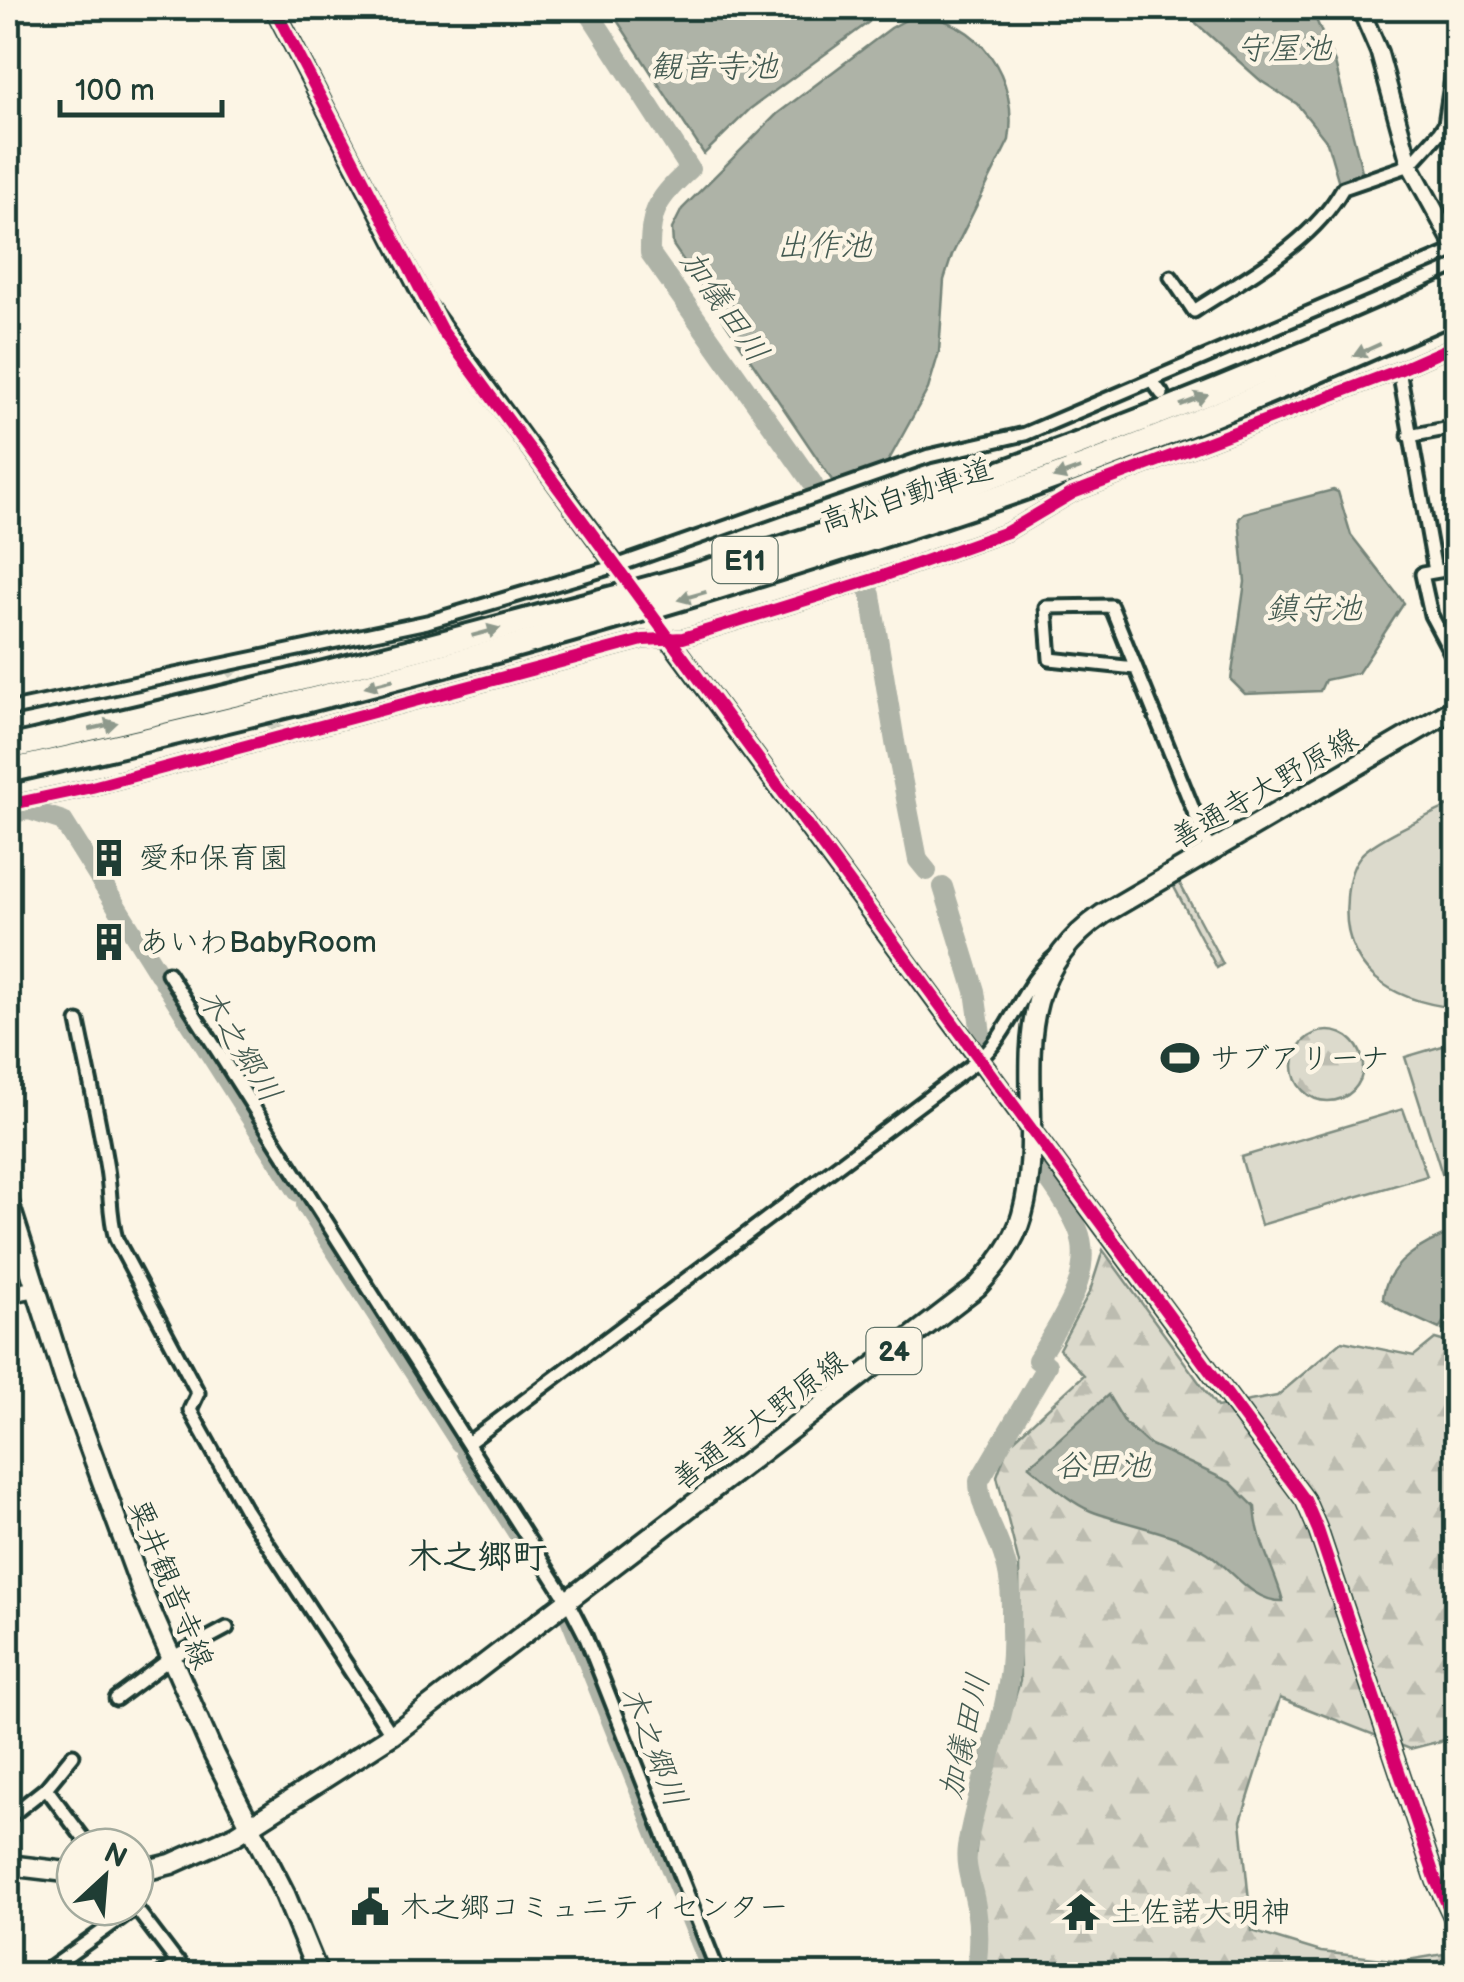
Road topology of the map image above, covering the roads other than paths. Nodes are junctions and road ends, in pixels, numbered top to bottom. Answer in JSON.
{"nodes":[{"id":1,"x":274,"y":8,"type":"edge"},
{"id":2,"x":1360,"y":8,"type":"edge"},
{"id":3,"x":1456,"y":52,"type":"edge"},
{"id":4,"x":1410,"y":165,"type":"junction"},
{"id":5,"x":1456,"y":250,"type":"edge"},
{"id":6,"x":1171,"y":277,"type":"dead end"},
{"id":7,"x":1456,"y":288,"type":"edge"},
{"id":8,"x":1456,"y":310,"type":"edge"},
{"id":9,"x":1456,"y":345,"type":"edge"},
{"id":10,"x":1399,"y":370,"type":"junction"},
{"id":11,"x":1153,"y":382,"type":"junction"},
{"id":12,"x":1162,"y":394,"type":"dead end"},
{"id":13,"x":1456,"y":427,"type":"edge"},
{"id":14,"x":1409,"y":436,"type":"junction"},
{"id":15,"x":616,"y":566,"type":"junction"},
{"id":16,"x":1456,"y":568,"type":"edge"},
{"id":17,"x":1436,"y":570,"type":"junction"},
{"id":18,"x":668,"y":638,"type":"junction"},
{"id":19,"x":1456,"y":662,"type":"edge"},
{"id":20,"x":1134,"y":668,"type":"junction"},
{"id":21,"x":1456,"y":708,"type":"edge"},
{"id":22,"x":8,"y":710,"type":"edge"},
{"id":23,"x":8,"y":748,"type":"edge"},
{"id":24,"x":8,"y":771,"type":"edge"},
{"id":25,"x":8,"y":805,"type":"edge"},
{"id":26,"x":1210,"y":851,"type":"junction"},
{"id":27,"x":1059,"y":954,"type":"junction"},
{"id":28,"x":168,"y":973,"type":"dead end"},
{"id":29,"x":78,"y":1022,"type":"dead end"},
{"id":30,"x":980,"y":1059,"type":"junction"},
{"id":31,"x":1030,"y":1124,"type":"junction"},
{"id":32,"x":8,"y":1200,"type":"edge"},
{"id":33,"x":35,"y":1289,"type":"junction"},
{"id":34,"x":8,"y":1294,"type":"edge"},
{"id":35,"x":468,"y":1443,"type":"junction"},
{"id":36,"x":567,"y":1600,"type":"junction"},
{"id":37,"x":227,"y":1628,"type":"dead end"},
{"id":38,"x":171,"y":1658,"type":"junction"},
{"id":39,"x":116,"y":1699,"type":"dead end"},
{"id":40,"x":392,"y":1735,"type":"junction"},
{"id":41,"x":73,"y":1755,"type":"dead end"},
{"id":42,"x":46,"y":1788,"type":"junction"},
{"id":43,"x":8,"y":1818,"type":"edge"},
{"id":44,"x":252,"y":1826,"type":"junction"},
{"id":45,"x":75,"y":1827,"type":"edge"},
{"id":46,"x":8,"y":1865,"type":"edge"},
{"id":47,"x":155,"y":1867,"type":"edge"},
{"id":48,"x":55,"y":1871,"type":"edge"},
{"id":49,"x":1456,"y":1923,"type":"edge"},
{"id":50,"x":108,"y":1927,"type":"edge"},
{"id":51,"x":150,"y":1927,"type":"edge"},
{"id":52,"x":183,"y":1969,"type":"edge"},
{"id":53,"x":44,"y":1974,"type":"edge"},
{"id":54,"x":160,"y":1974,"type":"edge"},
{"id":55,"x":318,"y":1974,"type":"edge"},
{"id":56,"x":719,"y":1974,"type":"edge"}],
"edges":[{"from":1,"to":15,"type":"street"},
{"from":2,"to":4,"type":"street"},
{"from":3,"to":4,"type":"street"},
{"from":4,"to":5,"type":"street"},
{"from":4,"to":6,"type":"street"},
{"from":5,"to":11,"type":"street"},
{"from":23,"to":7,"type":"highway","name":"高松自動車道","number":"E11","one_way":true},
{"from":8,"to":24,"type":"highway","name":"高松自動車道","number":"E11","one_way":true},
{"from":9,"to":10,"type":"street"},
{"from":10,"to":14,"type":"street"},
{"from":10,"to":18,"type":"street"},
{"from":11,"to":12,"type":"street"},
{"from":11,"to":15,"type":"street"},
{"from":13,"to":14,"type":"street"},
{"from":14,"to":17,"type":"street"},
{"from":15,"to":22,"type":"street"},
{"from":16,"to":17,"type":"street"},
{"from":17,"to":19,"type":"street"},
{"from":18,"to":25,"type":"street"},
{"from":18,"to":30,"type":"street"},
{"from":20,"to":20,"type":"street"},
{"from":20,"to":26,"type":"street"},
{"from":21,"to":26,"type":"main road","name":"善通寺大野原線","number":"24"},
{"from":26,"to":27,"type":"main road","name":"善通寺大野原線","number":"24"},
{"from":27,"to":30,"type":"street"},
{"from":27,"to":31,"type":"main road","name":"善通寺大野原線","number":"24"},
{"from":28,"to":35,"type":"street"},
{"from":29,"to":40,"type":"street"},
{"from":30,"to":31,"type":"street"},
{"from":30,"to":35,"type":"street"},
{"from":31,"to":36,"type":"main road","name":"善通寺大野原線","number":"24"},
{"from":31,"to":49,"type":"street"},
{"from":32,"to":33,"type":"main road","name":"粟井観音寺線"},
{"from":33,"to":34,"type":"street"},
{"from":33,"to":38,"type":"main road","name":"粟井観音寺線"},
{"from":35,"to":36,"type":"street"},
{"from":36,"to":40,"type":"main road","name":"善通寺大野原線","number":"24"},
{"from":36,"to":56,"type":"street"},
{"from":37,"to":38,"type":"street"},
{"from":38,"to":39,"type":"street"},
{"from":38,"to":44,"type":"main road","name":"粟井観音寺線"},
{"from":40,"to":44,"type":"main road","name":"善通寺大野原線","number":"24"},
{"from":41,"to":42,"type":"street"},
{"from":42,"to":43,"type":"street"},
{"from":42,"to":45,"type":"street"},
{"from":44,"to":47,"type":"main road","name":"善通寺大野原線","number":"24"},
{"from":44,"to":55,"type":"main road","name":"粟井観音寺線"},
{"from":46,"to":48,"type":"main road"},
{"from":50,"to":53,"type":"street"},
{"from":51,"to":52,"type":"street"},
{"from":52,"to":54,"type":"street"}]}
